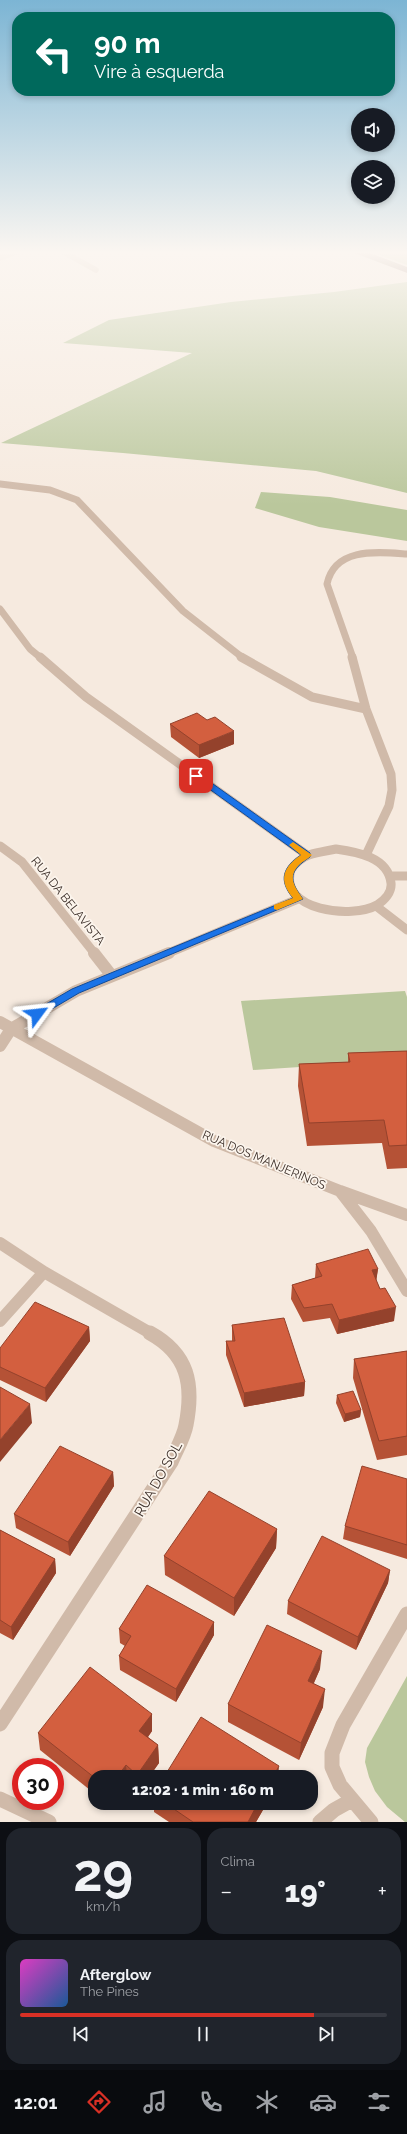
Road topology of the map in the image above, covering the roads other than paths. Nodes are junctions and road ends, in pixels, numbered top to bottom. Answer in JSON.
{"nodes":[{"id":1,"x":0,"y":484,"type":"edge"},
{"id":2,"x":407,"y":554,"type":"edge"},
{"id":3,"x":0,"y":608,"type":"edge"},
{"id":4,"x":366,"y":709,"type":"junction"},
{"id":5,"x":0,"y":846,"type":"edge"},
{"id":6,"x":307,"y":855,"type":"junction"},
{"id":7,"x":366,"y":855,"type":"junction"},
{"id":8,"x":391,"y":876,"type":"junction"},
{"id":9,"x":407,"y":876,"type":"edge"},
{"id":10,"x":298,"y":899,"type":"junction"},
{"id":11,"x":376,"y":906,"type":"junction"},
{"id":12,"x":407,"y":930,"type":"edge"},
{"id":13,"x":112,"y":976,"type":"junction"},
{"id":14,"x":0,"y":1022,"type":"edge"},
{"id":15,"x":11,"y":1028,"type":"junction"},
{"id":16,"x":0,"y":1046,"type":"edge"},
{"id":17,"x":340,"y":1192,"type":"junction"},
{"id":18,"x":407,"y":1215,"type":"edge"},
{"id":19,"x":0,"y":1243,"type":"edge"},
{"id":20,"x":44,"y":1272,"type":"junction"},
{"id":21,"x":407,"y":1291,"type":"edge"},
{"id":22,"x":0,"y":1321,"type":"edge"},
{"id":23,"x":407,"y":1614,"type":"edge"},
{"id":24,"x":0,"y":1724,"type":"edge"},
{"id":25,"x":0,"y":1799,"type":"edge"},
{"id":26,"x":352,"y":1800,"type":"junction"},
{"id":27,"x":49,"y":1822,"type":"edge"},
{"id":28,"x":320,"y":1822,"type":"edge"},
{"id":29,"x":372,"y":1822,"type":"edge"}],
"edges":[{"from":1,"to":4,"type":"street"},
{"from":2,"to":4,"type":"street"},
{"from":3,"to":6,"type":"street"},
{"from":4,"to":7,"type":"street"},
{"from":5,"to":13,"type":"street","name":"RUA DA BELAVISTA"},
{"from":6,"to":7,"type":"street"},
{"from":6,"to":10,"type":"street"},
{"from":7,"to":8,"type":"street"},
{"from":8,"to":9,"type":"street"},
{"from":8,"to":11,"type":"street"},
{"from":10,"to":11,"type":"street"},
{"from":10,"to":13,"type":"street"},
{"from":11,"to":12,"type":"street"},
{"from":13,"to":15,"type":"street"},
{"from":14,"to":15,"type":"street","name":"RUA DOS MANJERINOS"},
{"from":15,"to":16,"type":"street"},
{"from":15,"to":17,"type":"street","name":"RUA DOS MANJERINOS"},
{"from":17,"to":18,"type":"street"},
{"from":17,"to":21,"type":"street","name":"RUA DOS MANJERINOS"},
{"from":19,"to":20,"type":"street","name":"RUA DO SOL"},
{"from":20,"to":22,"type":"street"},
{"from":20,"to":24,"type":"street","name":"RUA DO SOL"},
{"from":23,"to":26,"type":"street"},
{"from":25,"to":27,"type":"street"},
{"from":26,"to":28,"type":"street"},
{"from":26,"to":29,"type":"street"}]}
